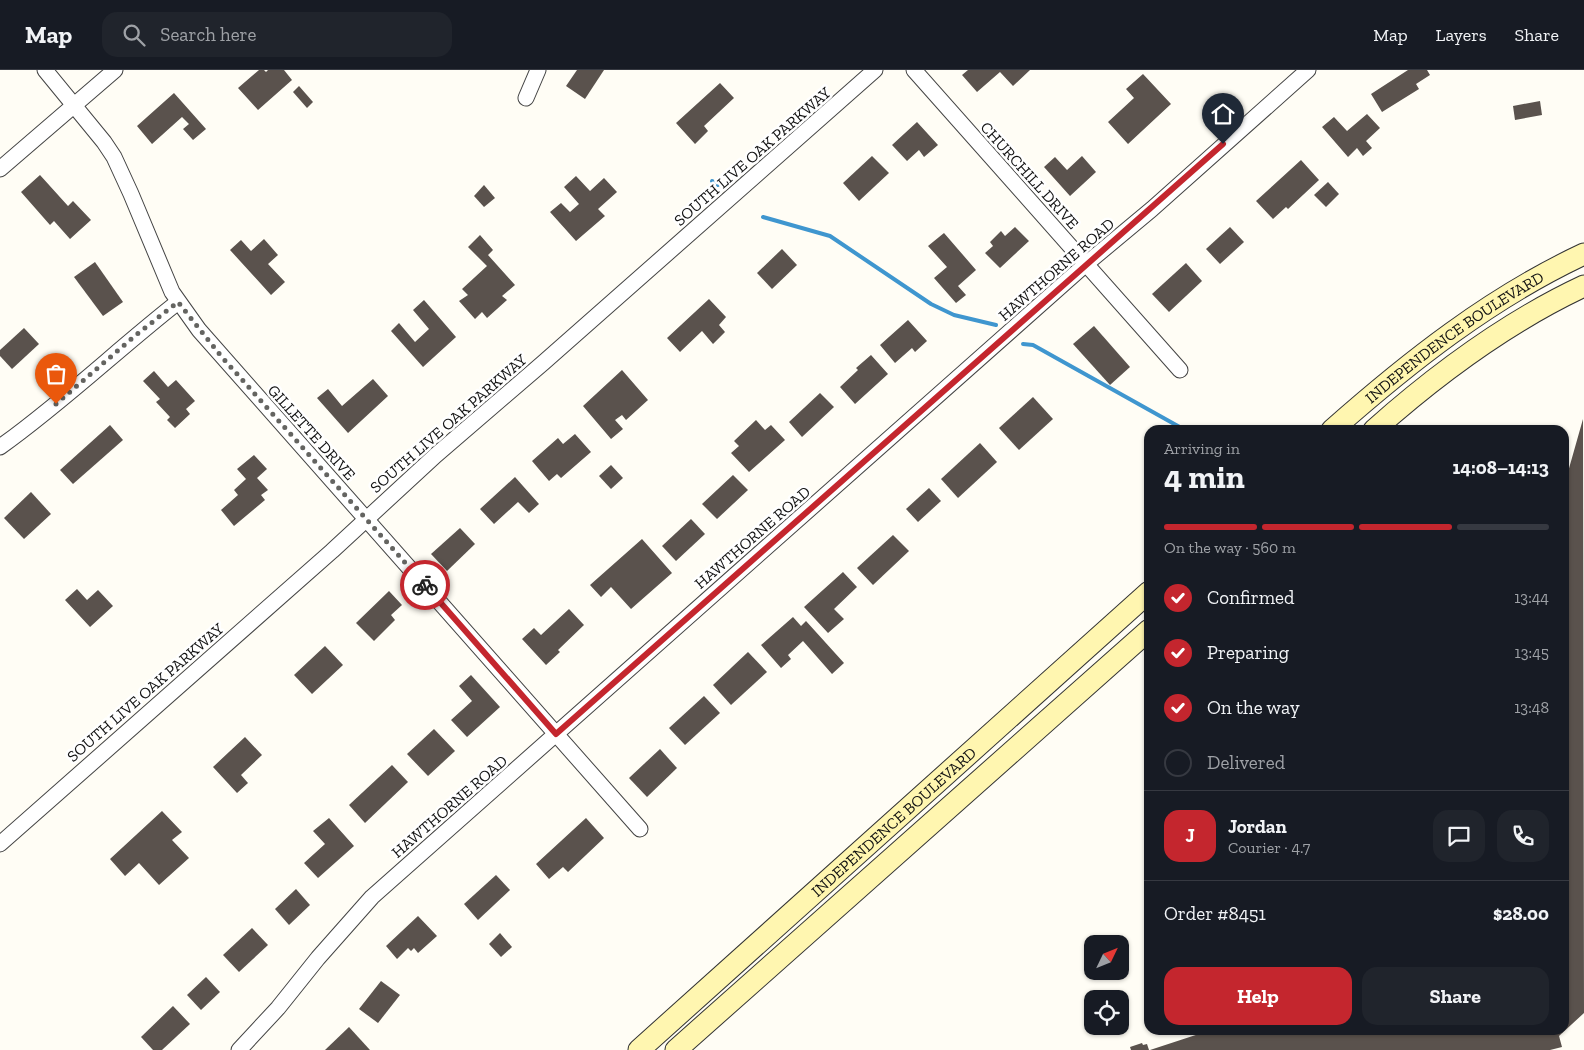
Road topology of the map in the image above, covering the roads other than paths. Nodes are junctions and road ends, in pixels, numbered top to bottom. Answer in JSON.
{"nodes":[{"id":1,"x":45,"y":70,"type":"edge"},
{"id":2,"x":115,"y":70,"type":"edge"},
{"id":3,"x":538,"y":70,"type":"edge"},
{"id":4,"x":875,"y":70,"type":"edge"},
{"id":5,"x":914,"y":70,"type":"edge"},
{"id":6,"x":1308,"y":70,"type":"edge"},
{"id":7,"x":526,"y":98,"type":"dead end"},
{"id":8,"x":74,"y":105,"type":"junction"},
{"id":9,"x":0,"y":169,"type":"edge"},
{"id":10,"x":1584,"y":254,"type":"edge"},
{"id":11,"x":1086,"y":264,"type":"junction"},
{"id":12,"x":1584,"y":286,"type":"edge"},
{"id":13,"x":178,"y":302,"type":"junction"},
{"id":14,"x":1180,"y":370,"type":"dead end"},
{"id":15,"x":1374,"y":392,"type":"junction"},
{"id":16,"x":1338,"y":425,"type":"edge"},
{"id":17,"x":1346,"y":425,"type":"edge"},
{"id":18,"x":1380,"y":425,"type":"edge"},
{"id":19,"x":0,"y":447,"type":"edge"},
{"id":20,"x":366,"y":519,"type":"junction"},
{"id":21,"x":1144,"y":596,"type":"edge"},
{"id":22,"x":1144,"y":634,"type":"edge"},
{"id":23,"x":556,"y":734,"type":"junction"},
{"id":24,"x":640,"y":830,"type":"dead end"},
{"id":25,"x":0,"y":844,"type":"edge"},
{"id":26,"x":239,"y":1050,"type":"edge"},
{"id":27,"x":638,"y":1050,"type":"edge"},
{"id":28,"x":676,"y":1050,"type":"edge"}],
"edges":[{"from":1,"to":8,"type":"street","name":"GILLETTE DRIVE"},
{"from":2,"to":8,"type":"street"},
{"from":3,"to":7,"type":"street"},
{"from":4,"to":20,"type":"street","name":"SOUTH LIVE OAK PARKWAY"},
{"from":5,"to":11,"type":"street","name":"CHURCHILL DRIVE"},
{"from":6,"to":11,"type":"street","name":"HAWTHORNE ROAD"},
{"from":8,"to":9,"type":"street"},
{"from":8,"to":13,"type":"street","name":"GILLETTE DRIVE"},
{"from":10,"to":15,"type":"main road","name":"INDEPENDENCE BOULEVARD"},
{"from":11,"to":14,"type":"street","name":"CHURCHILL DRIVE"},
{"from":11,"to":23,"type":"street","name":"HAWTHORNE ROAD"},
{"from":12,"to":18,"type":"main road","name":"INDEPENDENCE BOULEVARD"},
{"from":13,"to":19,"type":"street"},
{"from":13,"to":20,"type":"street","name":"GILLETTE DRIVE"},
{"from":15,"to":16,"type":"main road","name":"INDEPENDENCE BOULEVARD"},
{"from":15,"to":17,"type":"main road"},
{"from":20,"to":23,"type":"street","name":"GILLETTE DRIVE"},
{"from":20,"to":25,"type":"street","name":"SOUTH LIVE OAK PARKWAY"},
{"from":21,"to":27,"type":"main road","name":"INDEPENDENCE BOULEVARD"},
{"from":22,"to":28,"type":"main road","name":"INDEPENDENCE BOULEVARD"},
{"from":23,"to":24,"type":"street","name":"GILLETTE DRIVE"},
{"from":23,"to":26,"type":"street","name":"HAWTHORNE ROAD"}]}
